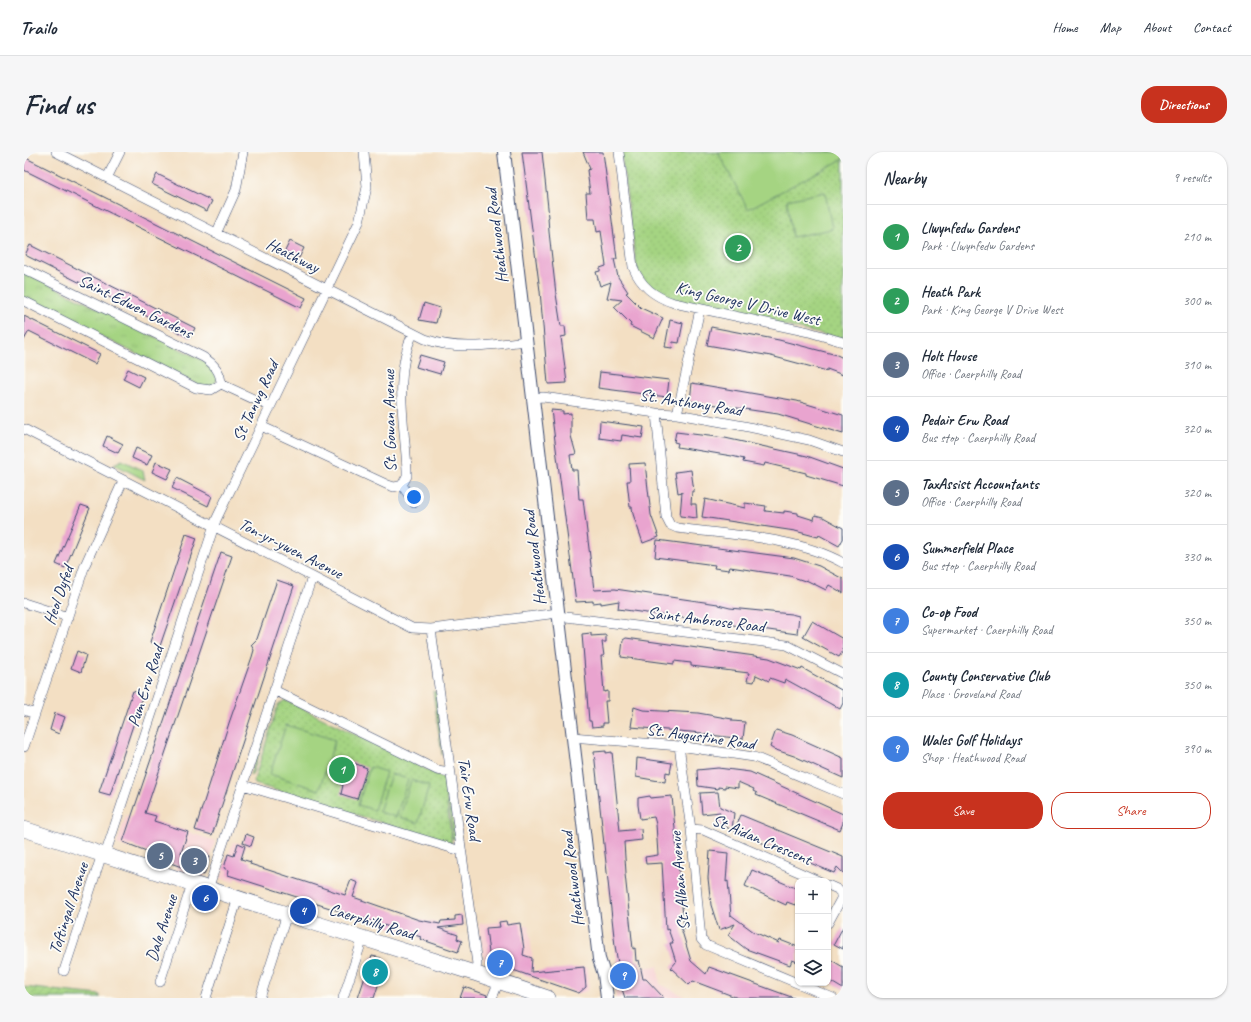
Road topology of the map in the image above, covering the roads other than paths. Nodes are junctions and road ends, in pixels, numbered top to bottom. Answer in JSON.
{"nodes":[{"id":1,"x":56,"y":152,"type":"edge"},
{"id":2,"x":120,"y":152,"type":"edge"},
{"id":3,"x":243,"y":152,"type":"edge"},
{"id":4,"x":364,"y":152,"type":"edge"},
{"id":5,"x":504,"y":152,"type":"edge"},
{"id":6,"x":619,"y":152,"type":"edge"},
{"id":7,"x":107,"y":178,"type":"junction"},
{"id":8,"x":216,"y":234,"type":"junction"},
{"id":9,"x":24,"y":269,"type":"edge"},
{"id":10,"x":327,"y":290,"type":"junction"},
{"id":11,"x":24,"y":301,"type":"edge"},
{"id":12,"x":700,"y":309,"type":"junction"},
{"id":13,"x":413,"y":333,"type":"junction"},
{"id":14,"x":526,"y":341,"type":"junction"},
{"id":15,"x":843,"y":342,"type":"edge"},
{"id":16,"x":221,"y":384,"type":"junction"},
{"id":17,"x":532,"y":398,"type":"junction"},
{"id":18,"x":271,"y":407,"type":"junction"},
{"id":19,"x":656,"y":413,"type":"junction"},
{"id":20,"x":677,"y":414,"type":"junction"},
{"id":21,"x":261,"y":426,"type":"junction"},
{"id":22,"x":24,"y":429,"type":"edge"},
{"id":23,"x":843,"y":452,"type":"edge"},
{"id":24,"x":123,"y":481,"type":"junction"},
{"id":25,"x":402,"y":485,"type":"junction"},
{"id":26,"x":414,"y":503,"type":"dead end"},
{"id":27,"x":214,"y":526,"type":"junction"},
{"id":28,"x":843,"y":563,"type":"edge"},
{"id":29,"x":312,"y":577,"type":"junction"},
{"id":30,"x":24,"y":603,"type":"edge"},
{"id":31,"x":558,"y":614,"type":"junction"},
{"id":32,"x":68,"y":617,"type":"junction"},
{"id":33,"x":431,"y":630,"type":"junction"},
{"id":34,"x":843,"y":674,"type":"edge"},
{"id":35,"x":274,"y":690,"type":"junction"},
{"id":36,"x":24,"y":710,"type":"edge"},
{"id":37,"x":35,"y":714,"type":"junction"},
{"id":38,"x":572,"y":737,"type":"junction"},
{"id":39,"x":679,"y":746,"type":"junction"},
{"id":40,"x":24,"y":747,"type":"edge"},
{"id":41,"x":450,"y":772,"type":"junction"},
{"id":42,"x":243,"y":785,"type":"junction"},
{"id":43,"x":843,"y":794,"type":"edge"},
{"id":44,"x":24,"y":829,"type":"edge"},
{"id":45,"x":691,"y":829,"type":"junction"},
{"id":46,"x":461,"y":851,"type":"junction"},
{"id":47,"x":104,"y":855,"type":"junction"},
{"id":48,"x":812,"y":878,"type":"edge"},
{"id":49,"x":192,"y":884,"type":"junction"},
{"id":50,"x":831,"y":886,"type":"edge"},
{"id":51,"x":208,"y":889,"type":"junction"},
{"id":52,"x":238,"y":898,"type":"junction"},
{"id":53,"x":287,"y":914,"type":"junction"},
{"id":54,"x":831,"y":918,"type":"edge"},
{"id":55,"x":363,"y":938,"type":"junction"},
{"id":56,"x":599,"y":959,"type":"junction"},
{"id":57,"x":64,"y":971,"type":"dead end"},
{"id":58,"x":474,"y":973,"type":"junction"},
{"id":59,"x":498,"y":981,"type":"junction"},
{"id":60,"x":795,"y":981,"type":"edge"},
{"id":61,"x":160,"y":982,"type":"dead end"},
{"id":62,"x":806,"y":986,"type":"edge"},
{"id":63,"x":206,"y":998,"type":"edge"},
{"id":64,"x":260,"y":998,"type":"edge"},
{"id":65,"x":343,"y":998,"type":"edge"},
{"id":66,"x":492,"y":998,"type":"edge"},
{"id":67,"x":548,"y":998,"type":"edge"},
{"id":68,"x":599,"y":998,"type":"edge"},
{"id":69,"x":607,"y":998,"type":"edge"},
{"id":70,"x":833,"y":998,"type":"edge"}],
"edges":[{"from":1,"to":7,"type":"street","name":"Heathway"},
{"from":2,"to":7,"type":"street"},
{"from":3,"to":8,"type":"street"},
{"from":4,"to":10,"type":"street","name":"St Tanwg Road"},
{"from":5,"to":14,"type":"street","name":"Heathwood Road"},
{"from":6,"to":12,"type":"street","name":"King George V Drive West"},
{"from":7,"to":8,"type":"street","name":"Heathway"},
{"from":8,"to":10,"type":"street","name":"Heathway"},
{"from":9,"to":16,"type":"street","name":"Saint Edwen Gardens"},
{"from":10,"to":13,"type":"street","name":"Heathway"},
{"from":10,"to":18,"type":"street","name":"St Tanwg Road"},
{"from":11,"to":16,"type":"street"},
{"from":12,"to":15,"type":"street","name":"King George V Drive West"},
{"from":12,"to":20,"type":"street"},
{"from":13,"to":14,"type":"street","name":"Heathway"},
{"from":13,"to":25,"type":"street","name":"St. Gowan Avenue"},
{"from":14,"to":17,"type":"street","name":"Heathwood Road"},
{"from":16,"to":18,"type":"street"},
{"from":17,"to":19,"type":"street","name":"St. Anthony Road"},
{"from":17,"to":31,"type":"street","name":"Heathwood Road"},
{"from":18,"to":21,"type":"street","name":"St Tanwg Road"},
{"from":19,"to":20,"type":"street","name":"St. Anthony Road"},
{"from":19,"to":28,"type":"street"},
{"from":20,"to":23,"type":"street","name":"St. Anthony Road"},
{"from":21,"to":25,"type":"street","name":"St. Gowan Avenue"},
{"from":21,"to":27,"type":"street","name":"St Tanwg Road"},
{"from":22,"to":24,"type":"street","name":"Ton-yr-ywen Avenue"},
{"from":24,"to":27,"type":"street","name":"Ton-yr-ywen Avenue"},
{"from":24,"to":32,"type":"street","name":"Heol Dyfed"},
{"from":25,"to":26,"type":"street","name":"St. Gowan Avenue"},
{"from":27,"to":29,"type":"street","name":"Ton-yr-ywen Avenue"},
{"from":27,"to":47,"type":"street","name":"Pum Erw Road"},
{"from":29,"to":33,"type":"street","name":"Ton-yr-ywen Avenue"},
{"from":29,"to":35,"type":"street"},
{"from":30,"to":32,"type":"street"},
{"from":31,"to":33,"type":"street","name":"Ton-yr-ywen Avenue"},
{"from":31,"to":34,"type":"street","name":"Saint Ambrose Road"},
{"from":31,"to":38,"type":"street","name":"Heathwood Road"},
{"from":32,"to":37,"type":"street","name":"Heol Dyfed"},
{"from":33,"to":41,"type":"street","name":"Tair Erw Road"},
{"from":35,"to":41,"type":"street"},
{"from":35,"to":42,"type":"street"},
{"from":36,"to":37,"type":"street"},
{"from":37,"to":40,"type":"street","name":"Heol Dyfed"},
{"from":38,"to":39,"type":"street","name":"St. Augustine Road"},
{"from":38,"to":56,"type":"street","name":"Heathwood Road"},
{"from":39,"to":43,"type":"street","name":"St. Augustine Road"},
{"from":39,"to":45,"type":"street","name":"St. Alban Avenue"},
{"from":41,"to":46,"type":"street","name":"Tair Erw Road"},
{"from":42,"to":46,"type":"street"},
{"from":42,"to":51,"type":"street"},
{"from":44,"to":47,"type":"main road","name":"Caerphilly Road"},
{"from":45,"to":48,"type":"street","name":"St Aidan Crescent"},
{"from":45,"to":60,"type":"street","name":"St. Alban Avenue"},
{"from":46,"to":58,"type":"street","name":"Tair Erw Road"},
{"from":47,"to":49,"type":"main road","name":"Caerphilly Road"},
{"from":47,"to":57,"type":"street","name":"Toftingall Avenue"},
{"from":49,"to":51,"type":"main road","name":"Caerphilly Road"},
{"from":49,"to":61,"type":"street","name":"Dale Avenue"},
{"from":50,"to":54,"type":"street"},
{"from":51,"to":52,"type":"main road","name":"Caerphilly Road"},
{"from":52,"to":53,"type":"main road","name":"Caerphilly Road"},
{"from":52,"to":63,"type":"street"},
{"from":53,"to":55,"type":"main road","name":"Caerphilly Road"},
{"from":53,"to":64,"type":"street"},
{"from":55,"to":58,"type":"main road","name":"Caerphilly Road"},
{"from":55,"to":65,"type":"street"},
{"from":56,"to":68,"type":"street","name":"Heathwood Road"},
{"from":56,"to":69,"type":"street","name":"Heathwood Road"},
{"from":58,"to":59,"type":"main road","name":"Caerphilly Road"},
{"from":59,"to":66,"type":"street"},
{"from":59,"to":67,"type":"main road","name":"Caerphilly Road"},
{"from":62,"to":70,"type":"street","name":"St. Alban Avenue"}]}
